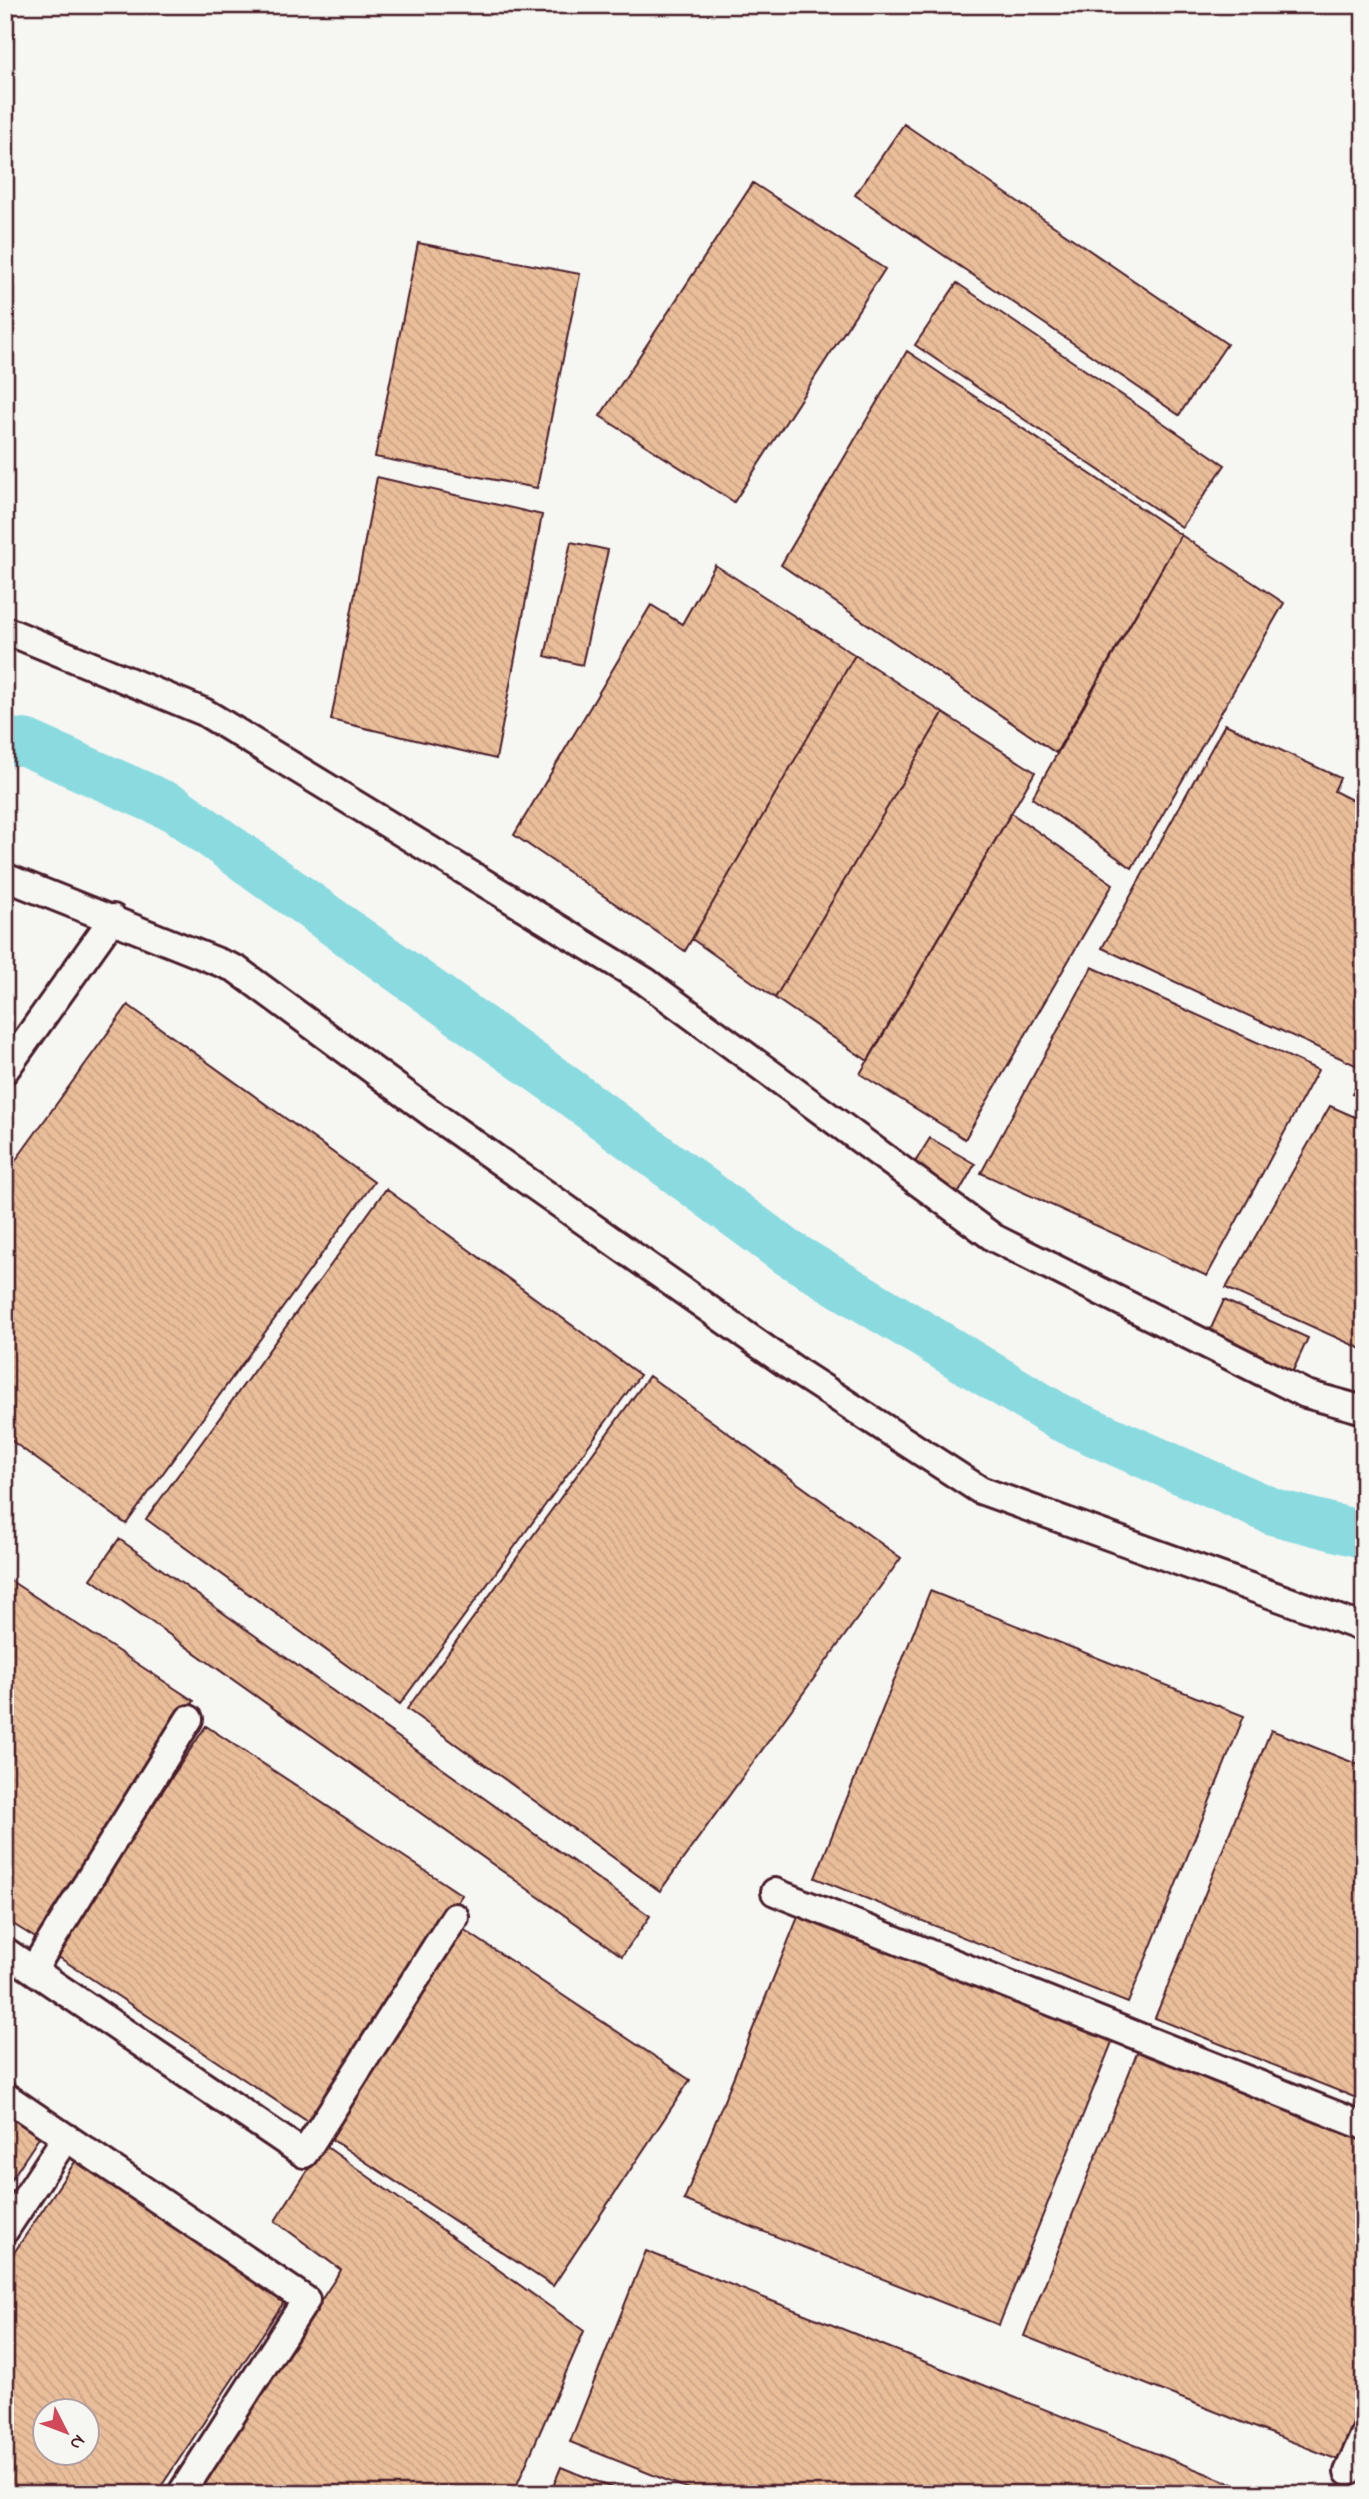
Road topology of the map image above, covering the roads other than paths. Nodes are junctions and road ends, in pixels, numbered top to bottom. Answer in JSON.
{"nodes":[{"id":1,"x":5,"y":629,"type":"edge"},
{"id":2,"x":5,"y":877,"type":"edge"},
{"id":3,"x":113,"y":918,"type":"junction"},
{"id":4,"x":5,"y":1070,"type":"edge"},
{"id":5,"x":1364,"y":1410,"type":"edge"},
{"id":6,"x":1364,"y":1628,"type":"edge"},
{"id":7,"x":190,"y":1719,"type":"dead end"},
{"id":8,"x":775,"y":1892,"type":"dead end"},
{"id":9,"x":455,"y":1917,"type":"dead end"},
{"id":10,"x":5,"y":1951,"type":"edge"},
{"id":11,"x":33,"y":1970,"type":"junction"},
{"id":12,"x":5,"y":2096,"type":"edge"},
{"id":13,"x":1364,"y":2126,"type":"edge"},
{"id":14,"x":66,"y":2137,"type":"junction"},
{"id":15,"x":5,"y":2230,"type":"edge"},
{"id":16,"x":1364,"y":2436,"type":"edge"},
{"id":17,"x":1348,"y":2472,"type":"dead end"},
{"id":18,"x":181,"y":2494,"type":"edge"}],
"edges":[{"from":1,"to":5,"type":"lane"},
{"from":2,"to":3,"type":"lane"},
{"from":3,"to":4,"type":"lane"},
{"from":3,"to":6,"type":"lane"},
{"from":7,"to":11,"type":"lane"},
{"from":8,"to":13,"type":"lane"},
{"from":9,"to":11,"type":"lane"},
{"from":10,"to":11,"type":"lane"},
{"from":12,"to":14,"type":"lane"},
{"from":14,"to":15,"type":"lane"},
{"from":14,"to":18,"type":"lane"},
{"from":16,"to":17,"type":"lane"}]}
